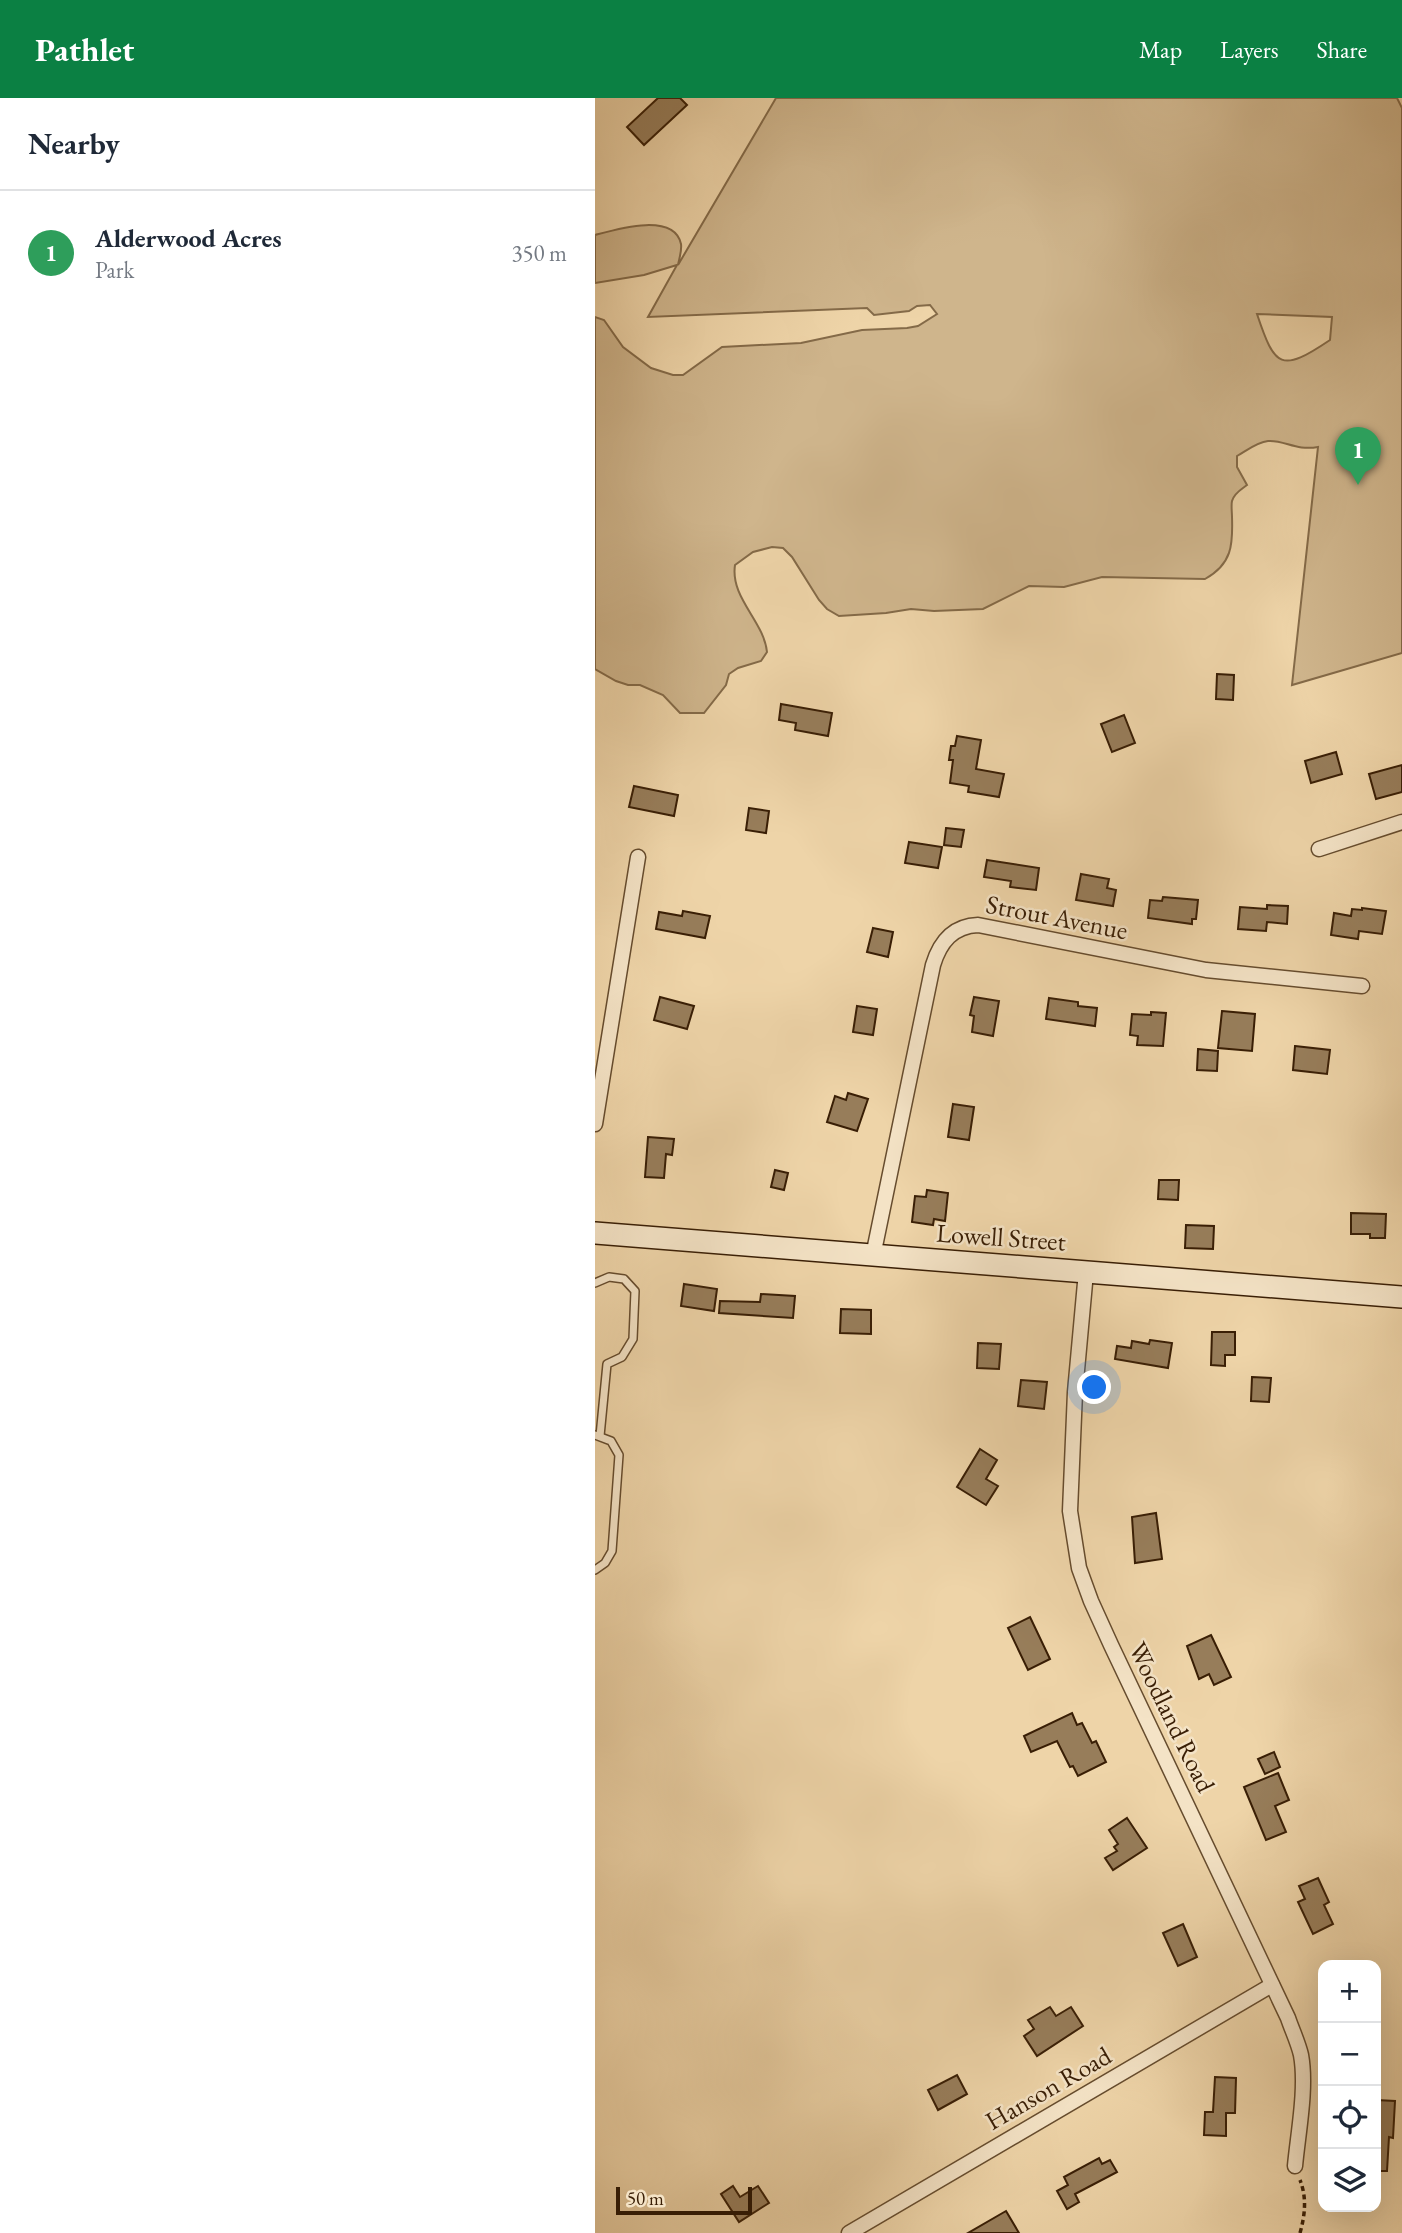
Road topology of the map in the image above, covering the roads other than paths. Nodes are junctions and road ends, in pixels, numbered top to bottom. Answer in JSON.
{"nodes":[{"id":1,"x":1402,"y":822,"type":"edge"},
{"id":2,"x":1319,"y":849,"type":"dead end"},
{"id":3,"x":638,"y":857,"type":"dead end"},
{"id":4,"x":1362,"y":986,"type":"dead end"},
{"id":5,"x":595,"y":1124,"type":"edge"},
{"id":6,"x":595,"y":1233,"type":"edge"},
{"id":7,"x":873,"y":1256,"type":"junction"},
{"id":8,"x":1086,"y":1272,"type":"junction"},
{"id":9,"x":595,"y":1283,"type":"edge"},
{"id":10,"x":1402,"y":1297,"type":"edge"},
{"id":11,"x":598,"y":1436,"type":"edge"},
{"id":12,"x":595,"y":1570,"type":"edge"},
{"id":13,"x":1272,"y":1985,"type":"junction"},
{"id":14,"x":1295,"y":2166,"type":"road end"},
{"id":15,"x":849,"y":2233,"type":"edge"}],
"edges":[{"from":1,"to":2,"type":"street"},
{"from":3,"to":5,"type":"street"},
{"from":4,"to":7,"type":"street","name":"Strout Avenue"},
{"from":6,"to":7,"type":"main road","name":"Lowell Street"},
{"from":7,"to":8,"type":"main road","name":"Lowell Street"},
{"from":8,"to":10,"type":"main road","name":"Lowell Street"},
{"from":8,"to":13,"type":"street","name":"Woodland Road"},
{"from":9,"to":11,"type":"lane"},
{"from":11,"to":12,"type":"lane"},
{"from":13,"to":14,"type":"street","name":"Woodland Road"},
{"from":13,"to":15,"type":"street","name":"Hanson Road"}]}
